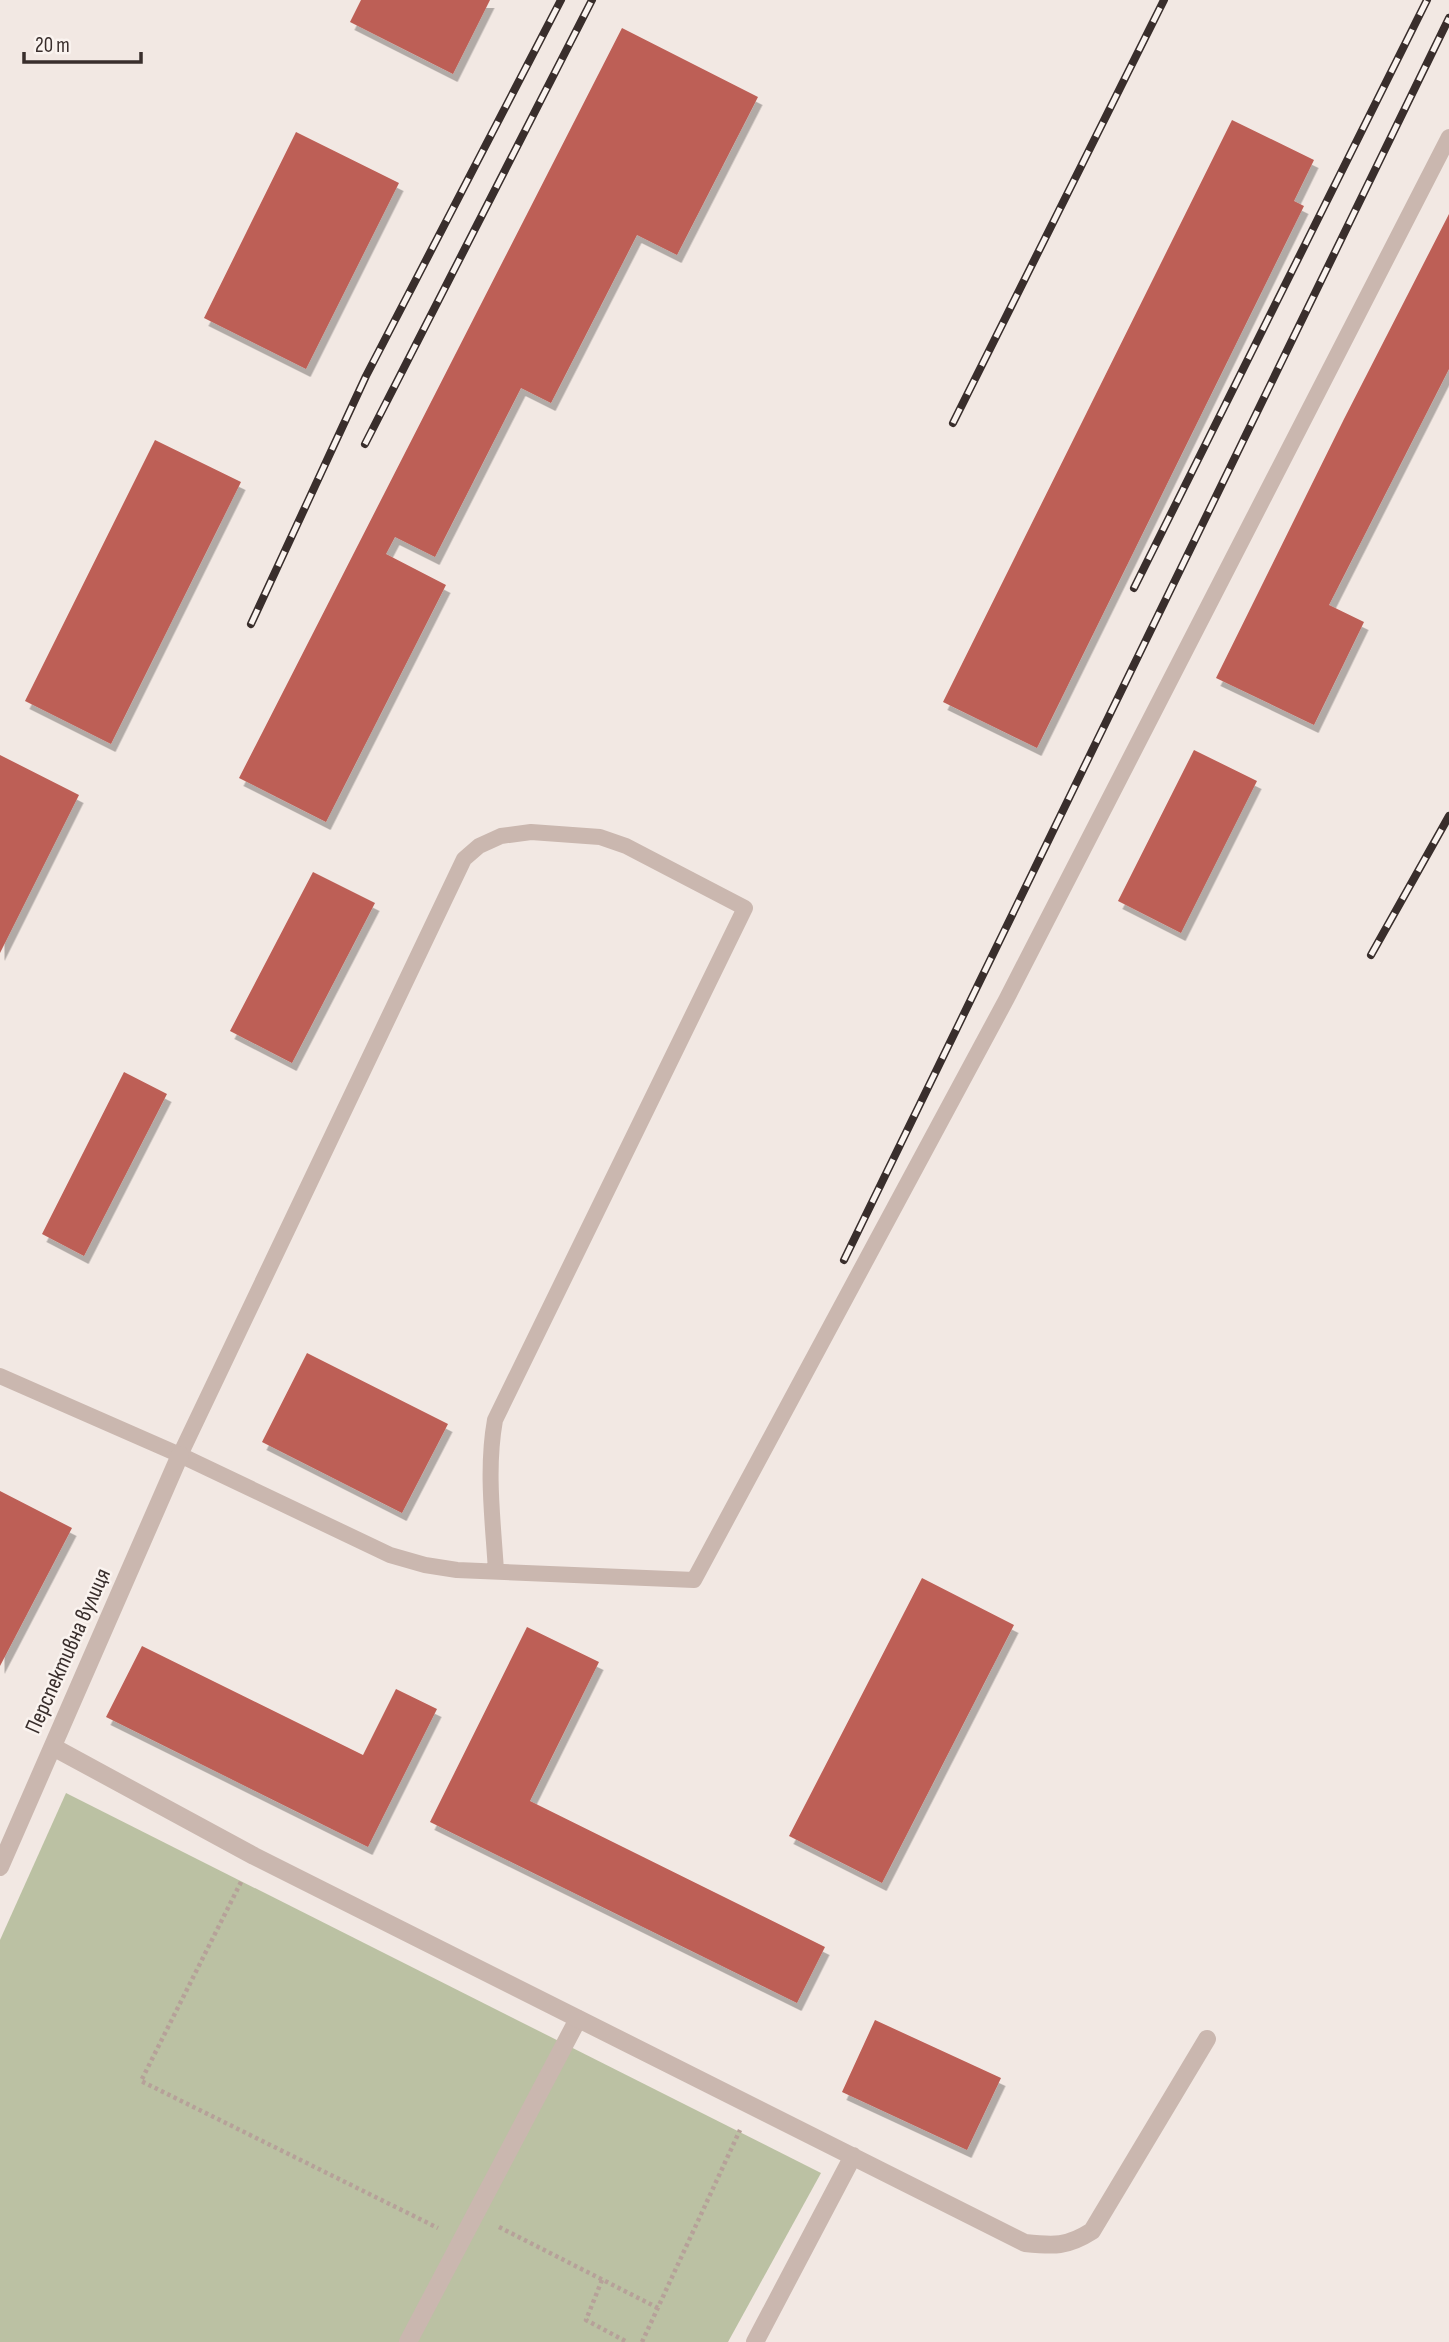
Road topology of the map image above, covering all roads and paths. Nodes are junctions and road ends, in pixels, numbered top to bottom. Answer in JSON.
{"nodes":[{"id":1,"x":1449,"y":136,"type":"edge"},
{"id":2,"x":0,"y":1376,"type":"edge"},
{"id":3,"x":180,"y":1455,"type":"junction"},
{"id":4,"x":496,"y":1571,"type":"junction"},
{"id":5,"x":53,"y":1747,"type":"junction"},
{"id":6,"x":254,"y":1856,"type":"junction"},
{"id":7,"x":0,"y":1867,"type":"edge"},
{"id":8,"x":578,"y":2019,"type":"junction"},
{"id":9,"x":1207,"y":2039,"type":"dead end"},
{"id":10,"x":751,"y":2106,"type":"junction"},
{"id":11,"x":853,"y":2156,"type":"junction"},
{"id":12,"x":474,"y":2215,"type":"junction"},
{"id":13,"x":461,"y":2240,"type":"junction"},
{"id":14,"x":602,"y":2279,"type":"junction"},
{"id":15,"x":658,"y":2308,"type":"junction"},
{"id":16,"x":408,"y":2342,"type":"edge"},
{"id":17,"x":627,"y":2342,"type":"edge"},
{"id":18,"x":642,"y":2342,"type":"edge"},
{"id":19,"x":755,"y":2342,"type":"edge"}],
"edges":[{"from":1,"to":4,"type":"lane"},
{"from":2,"to":3,"type":"lane"},
{"from":3,"to":4,"type":"lane"},
{"from":3,"to":4,"type":"lane"},
{"from":3,"to":5,"type":"street","name":"Перспективна вулиця"},
{"from":5,"to":6,"type":"street"},
{"from":5,"to":7,"type":"street","name":"Перспективна вулиця"},
{"from":6,"to":8,"type":"street"},
{"from":6,"to":13,"type":"path"},
{"from":8,"to":10,"type":"street"},
{"from":8,"to":12,"type":"street"},
{"from":9,"to":11,"type":"street"},
{"from":10,"to":11,"type":"street"},
{"from":10,"to":15,"type":"path"},
{"from":11,"to":19,"type":"street"},
{"from":12,"to":13,"type":"street"},
{"from":12,"to":14,"type":"path"},
{"from":13,"to":16,"type":"street"},
{"from":14,"to":15,"type":"path"},
{"from":14,"to":17,"type":"path"},
{"from":15,"to":18,"type":"path"}]}
